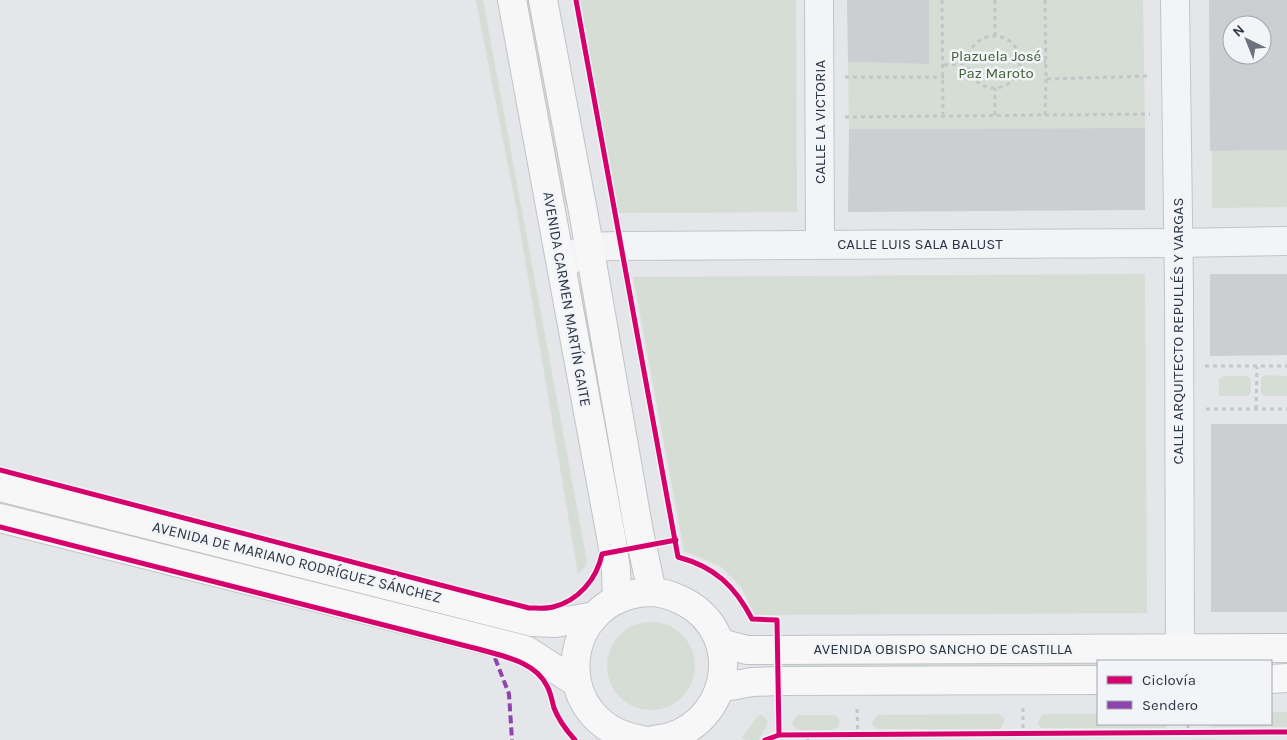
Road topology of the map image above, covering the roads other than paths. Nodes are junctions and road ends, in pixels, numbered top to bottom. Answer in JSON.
{"nodes":[{"id":1,"x":512,"y":0,"type":"edge"},
{"id":2,"x":543,"y":0,"type":"edge"},
{"id":3,"x":819,"y":0,"type":"edge"},
{"id":4,"x":1175,"y":0,"type":"edge"},
{"id":5,"x":1287,"y":241,"type":"edge"},
{"id":6,"x":1177,"y":243,"type":"junction"},
{"id":7,"x":820,"y":244,"type":"junction"},
{"id":8,"x":589,"y":247,"type":"junction"},
{"id":9,"x":562,"y":269,"type":"junction"},
{"id":10,"x":0,"y":487,"type":"edge"},
{"id":11,"x":0,"y":518,"type":"edge"},
{"id":12,"x":652,"y":592,"type":"junction"},
{"id":13,"x":617,"y":600,"type":"junction"},
{"id":14,"x":594,"y":616,"type":"junction"},
{"id":15,"x":720,"y":643,"type":"junction"},
{"id":16,"x":1287,"y":648,"type":"edge"},
{"id":17,"x":1180,"y":655,"type":"edge"},
{"id":18,"x":1287,"y":678,"type":"edge"},
{"id":19,"x":1272,"y":679,"type":"edge"},
{"id":20,"x":1097,"y":680,"type":"edge"},
{"id":21,"x":576,"y":683,"type":"junction"},
{"id":22,"x":720,"y":688,"type":"junction"},
{"id":23,"x":648,"y":739,"type":"edge"}],
"edges":[{"from":1,"to":9,"type":"main road","name":"AVENIDA CARMEN MARTÍN GAITE"},
{"from":2,"to":8,"type":"main road","name":"AVENIDA CARMEN MARTÍN GAITE"},
{"from":3,"to":7,"type":"street","name":"CALLE LA VICTORIA"},
{"from":4,"to":6,"type":"street","name":"CALLE ARQUITECTO REPULLÉS Y VARGAS"},
{"from":5,"to":6,"type":"street","name":"CALLE LUIS SALA BALUST"},
{"from":6,"to":7,"type":"street","name":"CALLE LUIS SALA BALUST"},
{"from":6,"to":17,"type":"street","name":"CALLE ARQUITECTO REPULLÉS Y VARGAS"},
{"from":7,"to":8,"type":"street","name":"CALLE LUIS SALA BALUST"},
{"from":8,"to":9,"type":"street"},
{"from":8,"to":12,"type":"main road","name":"AVENIDA CARMEN MARTÍN GAITE"},
{"from":9,"to":13,"type":"main road","name":"AVENIDA CARMEN MARTÍN GAITE"},
{"from":10,"to":14,"type":"main road","name":"AVENIDA DE MARIANO RODRÍGUEZ SÁNCHEZ"},
{"from":11,"to":21,"type":"main road","name":"AVENIDA DE MARIANO RODRÍGUEZ SÁNCHEZ"},
{"from":12,"to":13,"type":"main road"},
{"from":12,"to":15,"type":"main road"},
{"from":13,"to":14,"type":"main road"},
{"from":14,"to":21,"type":"main road"},
{"from":15,"to":17,"type":"main road","name":"AVENIDA OBISPO SANCHO DE CASTILLA"},
{"from":15,"to":22,"type":"main road"},
{"from":16,"to":17,"type":"main road","name":"AVENIDA OBISPO SANCHO DE CASTILLA"},
{"from":18,"to":19,"type":"main road"},
{"from":20,"to":22,"type":"main road","name":"AVENIDA OBISPO SANCHO DE CASTILLA"},
{"from":21,"to":23,"type":"main road"},
{"from":22,"to":23,"type":"main road"}]}
